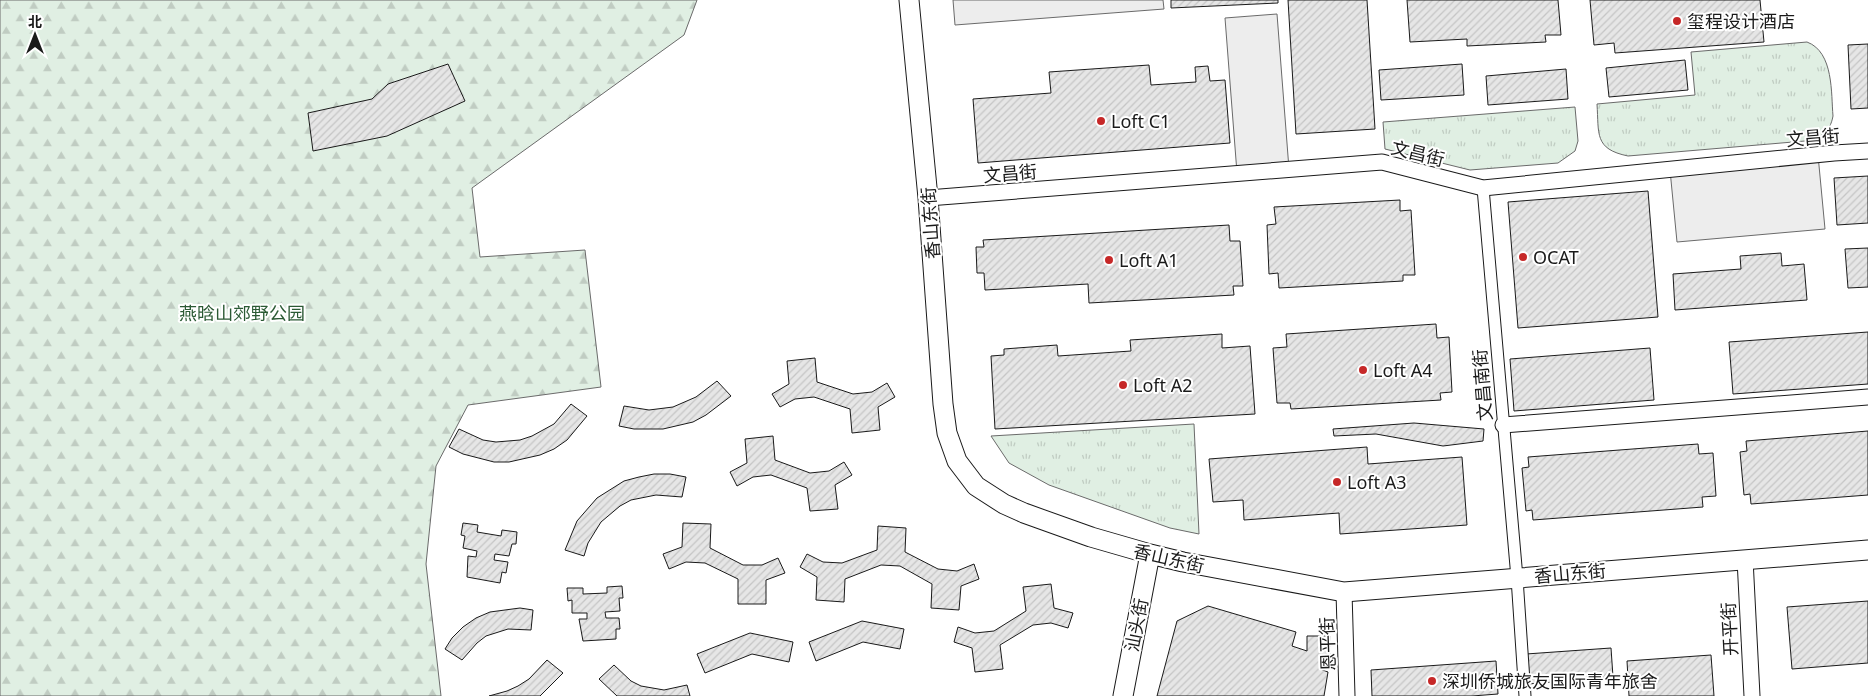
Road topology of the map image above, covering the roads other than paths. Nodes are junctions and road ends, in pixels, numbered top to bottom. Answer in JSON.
{"nodes":[{"id":1,"x":909,"y":0,"type":"edge"},
{"id":2,"x":1868,"y":151,"type":"edge"},
{"id":3,"x":1483,"y":188,"type":"junction"},
{"id":4,"x":928,"y":198,"type":"junction"},
{"id":5,"x":1868,"y":397,"type":"edge"},
{"id":6,"x":1503,"y":425,"type":"junction"},
{"id":7,"x":1868,"y":550,"type":"edge"},
{"id":8,"x":1150,"y":554,"type":"junction"},
{"id":9,"x":1745,"y":560,"type":"junction"},
{"id":10,"x":1517,"y":578,"type":"junction"},
{"id":11,"x":1344,"y":592,"type":"junction"},
{"id":12,"x":1123,"y":696,"type":"edge"},
{"id":13,"x":1347,"y":696,"type":"edge"},
{"id":14,"x":1524,"y":696,"type":"edge"},
{"id":15,"x":1752,"y":696,"type":"edge"}],
"edges":[{"from":1,"to":4,"type":"street","name":"香山东街"},
{"from":2,"to":3,"type":"street","name":"文昌街"},
{"from":3,"to":4,"type":"street","name":"文昌街"},
{"from":3,"to":6,"type":"street","name":"文昌南街"},
{"from":4,"to":8,"type":"street","name":"香山东街"},
{"from":5,"to":6,"type":"street"},
{"from":6,"to":10,"type":"street","name":"文昌南街"},
{"from":7,"to":9,"type":"street","name":"香山东街"},
{"from":8,"to":11,"type":"street","name":"香山东街"},
{"from":8,"to":12,"type":"street","name":"汕头街"},
{"from":9,"to":10,"type":"street","name":"香山东街"},
{"from":9,"to":15,"type":"street","name":"开平街"},
{"from":10,"to":11,"type":"street","name":"香山东街"},
{"from":10,"to":14,"type":"street","name":"文昌南街"},
{"from":11,"to":13,"type":"street","name":"恩平街"}]}
